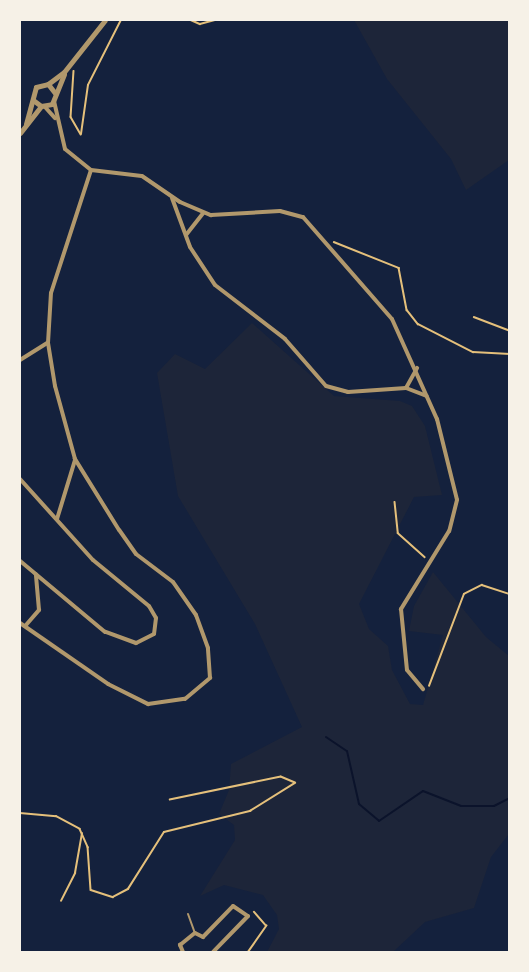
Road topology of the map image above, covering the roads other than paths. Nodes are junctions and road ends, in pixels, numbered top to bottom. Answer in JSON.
{"nodes":[{"id":1,"x":105,"y":20,"type":"edge"},
{"id":2,"x":67,"y":70,"type":"junction"},
{"id":3,"x":48,"y":84,"type":"junction"},
{"id":4,"x":55,"y":93,"type":"junction"},
{"id":5,"x":33,"y":99,"type":"junction"},
{"id":6,"x":54,"y":101,"type":"junction"},
{"id":7,"x":43,"y":106,"type":"junction"},
{"id":8,"x":57,"y":121,"type":"junction"},
{"id":9,"x":26,"y":124,"type":"junction"},
{"id":10,"x":20,"y":133,"type":"edge"},
{"id":11,"x":91,"y":170,"type":"junction"},
{"id":12,"x":172,"y":197,"type":"junction"},
{"id":13,"x":202,"y":213,"type":"junction"},
{"id":14,"x":186,"y":235,"type":"junction"},
{"id":15,"x":48,"y":343,"type":"junction"},
{"id":16,"x":20,"y":360,"type":"edge"},
{"id":17,"x":417,"y":366,"type":"junction"},
{"id":18,"x":406,"y":388,"type":"junction"},
{"id":19,"x":428,"y":397,"type":"junction"},
{"id":20,"x":75,"y":459,"type":"junction"},
{"id":21,"x":20,"y":479,"type":"edge"},
{"id":22,"x":57,"y":519,"type":"junction"},
{"id":23,"x":20,"y":561,"type":"edge"},
{"id":24,"x":36,"y":574,"type":"junction"},
{"id":25,"x":20,"y":623,"type":"edge"},
{"id":26,"x":26,"y":625,"type":"junction"},
{"id":27,"x":423,"y":689,"type":"road end"},
{"id":28,"x":189,"y":914,"type":"dead end"},
{"id":29,"x":195,"y":933,"type":"junction"},
{"id":30,"x":183,"y":952,"type":"edge"},
{"id":31,"x":213,"y":952,"type":"edge"}],
"edges":[{"from":1,"to":2,"type":"street"},
{"from":2,"to":3,"type":"street"},
{"from":2,"to":4,"type":"street"},
{"from":3,"to":4,"type":"street"},
{"from":3,"to":5,"type":"street"},
{"from":4,"to":6,"type":"street"},
{"from":5,"to":7,"type":"street"},
{"from":5,"to":9,"type":"street"},
{"from":6,"to":7,"type":"street"},
{"from":6,"to":8,"type":"street"},
{"from":7,"to":8,"type":"street"},
{"from":7,"to":9,"type":"street"},
{"from":8,"to":11,"type":"street"},
{"from":9,"to":10,"type":"street"},
{"from":11,"to":12,"type":"street"},
{"from":11,"to":15,"type":"street"},
{"from":12,"to":13,"type":"street"},
{"from":12,"to":14,"type":"street"},
{"from":13,"to":14,"type":"street"},
{"from":13,"to":17,"type":"street"},
{"from":14,"to":18,"type":"street"},
{"from":15,"to":16,"type":"street"},
{"from":15,"to":20,"type":"street"},
{"from":17,"to":18,"type":"street"},
{"from":17,"to":19,"type":"street"},
{"from":18,"to":19,"type":"street"},
{"from":19,"to":27,"type":"street"},
{"from":20,"to":22,"type":"street"},
{"from":20,"to":26,"type":"street"},
{"from":21,"to":22,"type":"street"},
{"from":22,"to":24,"type":"street"},
{"from":23,"to":24,"type":"street"},
{"from":24,"to":26,"type":"street"},
{"from":25,"to":26,"type":"street"},
{"from":28,"to":29,"type":"lane"},
{"from":29,"to":30,"type":"street"},
{"from":29,"to":31,"type":"street"}]}
